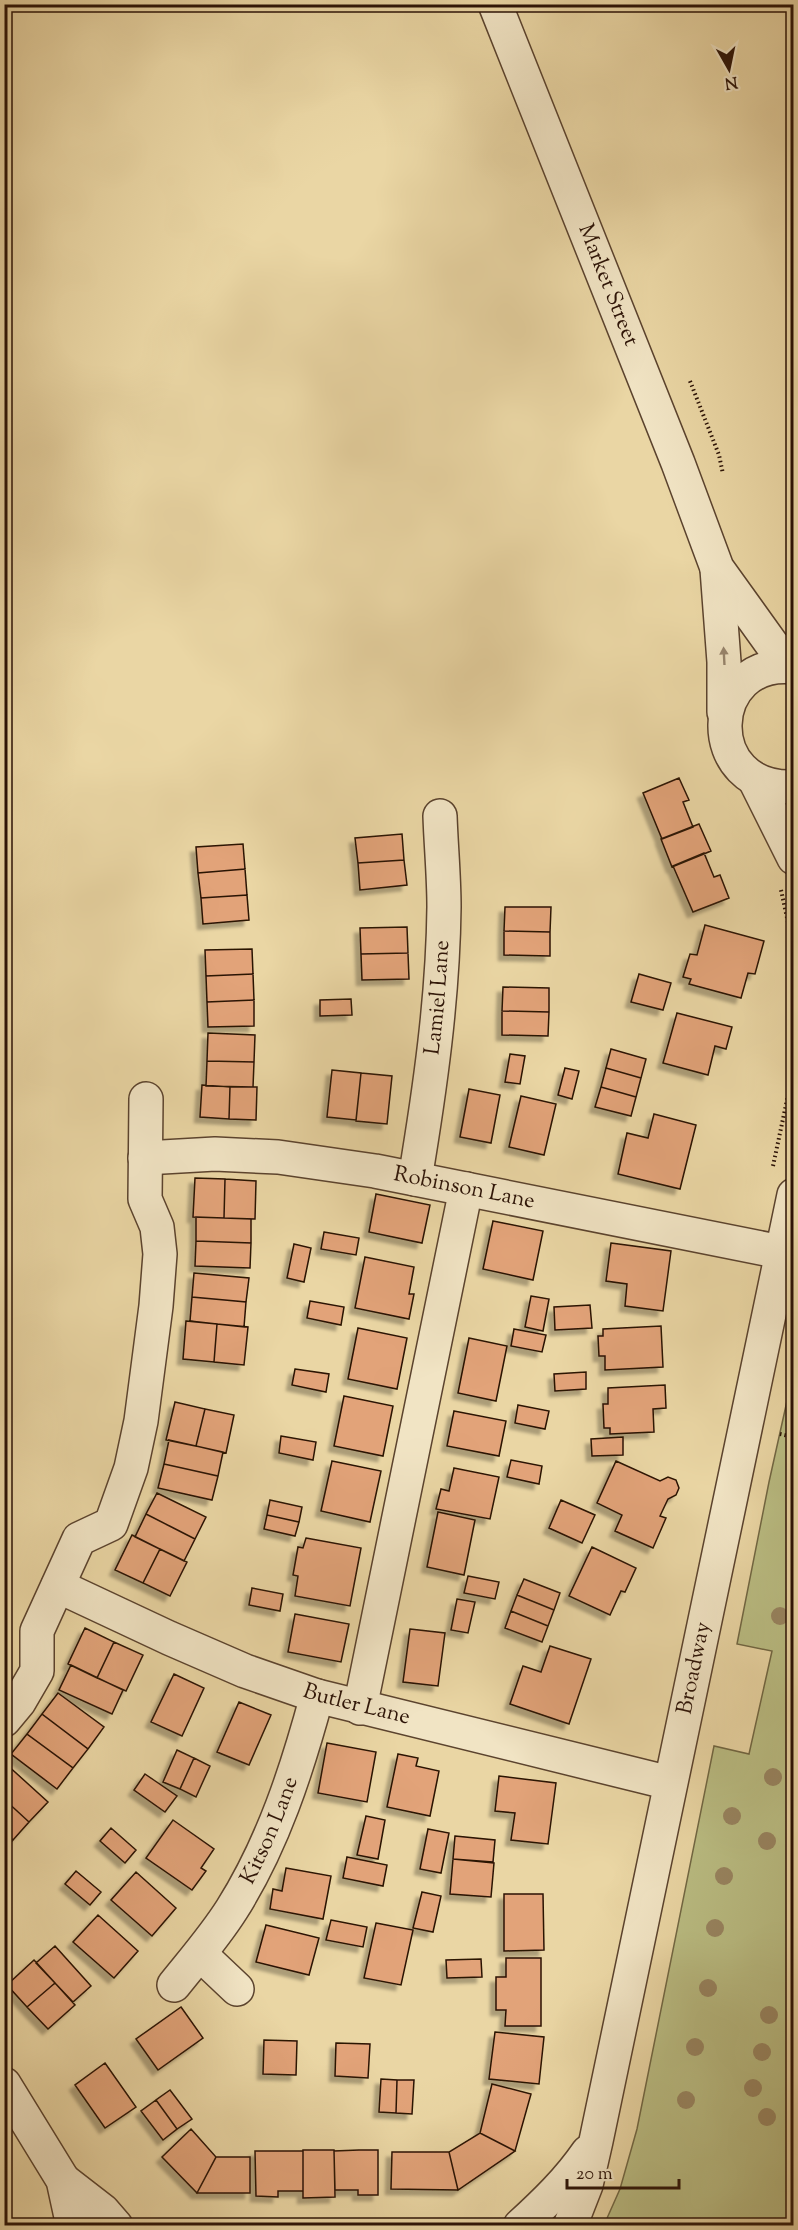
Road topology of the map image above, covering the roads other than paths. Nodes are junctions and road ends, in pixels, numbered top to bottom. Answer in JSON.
{"nodes":[{"id":1,"x":495,"y":4,"type":"edge"},
{"id":2,"x":717,"y":567,"type":"junction"},
{"id":3,"x":794,"y":665,"type":"edge"},
{"id":4,"x":724,"y":715,"type":"junction"},
{"id":5,"x":755,"y":780,"type":"junction"},
{"id":6,"x":794,"y":787,"type":"edge"},
{"id":7,"x":440,"y":816,"type":"dead end"},
{"id":8,"x":794,"y":858,"type":"edge"},
{"id":9,"x":146,"y":1099,"type":"dead end"},
{"id":10,"x":145,"y":1158,"type":"junction"},
{"id":11,"x":415,"y":1179,"type":"junction"},
{"id":12,"x":466,"y":1189,"type":"junction"},
{"id":13,"x":794,"y":1195,"type":"edge"},
{"id":14,"x":781,"y":1252,"type":"junction"},
{"id":15,"x":58,"y":1586,"type":"junction"},
{"id":16,"x":317,"y":1696,"type":"junction"},
{"id":17,"x":360,"y":1708,"type":"junction"},
{"id":18,"x":4,"y":1720,"type":"edge"},
{"id":19,"x":670,"y":1783,"type":"junction"},
{"id":20,"x":200,"y":1954,"type":"junction"},
{"id":21,"x":174,"y":1985,"type":"dead end"},
{"id":22,"x":237,"y":1989,"type":"dead end"},
{"id":23,"x":4,"y":2084,"type":"edge"},
{"id":24,"x":596,"y":2141,"type":"junction"},
{"id":25,"x":63,"y":2180,"type":"junction"},
{"id":26,"x":73,"y":2226,"type":"edge"},
{"id":27,"x":116,"y":2226,"type":"edge"},
{"id":28,"x":520,"y":2226,"type":"edge"},
{"id":29,"x":570,"y":2226,"type":"edge"}],
"edges":[{"from":1,"to":2,"type":"street","name":"Market Street"},
{"from":2,"to":3,"type":"street","name":"Market Street"},
{"from":4,"to":2,"type":"street","name":"Market Street","one_way":true},
{"from":3,"to":4,"type":"street"},
{"from":4,"to":5,"type":"street","name":"Market Street"},
{"from":5,"to":6,"type":"street"},
{"from":5,"to":8,"type":"street"},
{"from":7,"to":11,"type":"street","name":"Lamiel Lane"},
{"from":9,"to":10,"type":"street"},
{"from":10,"to":11,"type":"street","name":"Robinson Lane"},
{"from":10,"to":15,"type":"street"},
{"from":11,"to":12,"type":"street","name":"Robinson Lane"},
{"from":12,"to":14,"type":"street","name":"Robinson Lane"},
{"from":12,"to":17,"type":"street"},
{"from":13,"to":14,"type":"street","name":"Broadway"},
{"from":14,"to":19,"type":"street","name":"Broadway"},
{"from":15,"to":16,"type":"street","name":"Butler Lane"},
{"from":15,"to":18,"type":"street"},
{"from":16,"to":17,"type":"street","name":"Butler Lane"},
{"from":16,"to":20,"type":"street","name":"Kitson Lane"},
{"from":17,"to":19,"type":"street","name":"Butler Lane"},
{"from":19,"to":24,"type":"street","name":"Broadway"},
{"from":20,"to":21,"type":"street","name":"Kitson Lane"},
{"from":20,"to":22,"type":"street"},
{"from":23,"to":25,"type":"street"},
{"from":24,"to":28,"type":"street","name":"Broadway"},
{"from":24,"to":29,"type":"street","name":"Broadway"},
{"from":25,"to":26,"type":"street"},
{"from":25,"to":27,"type":"street"}]}
